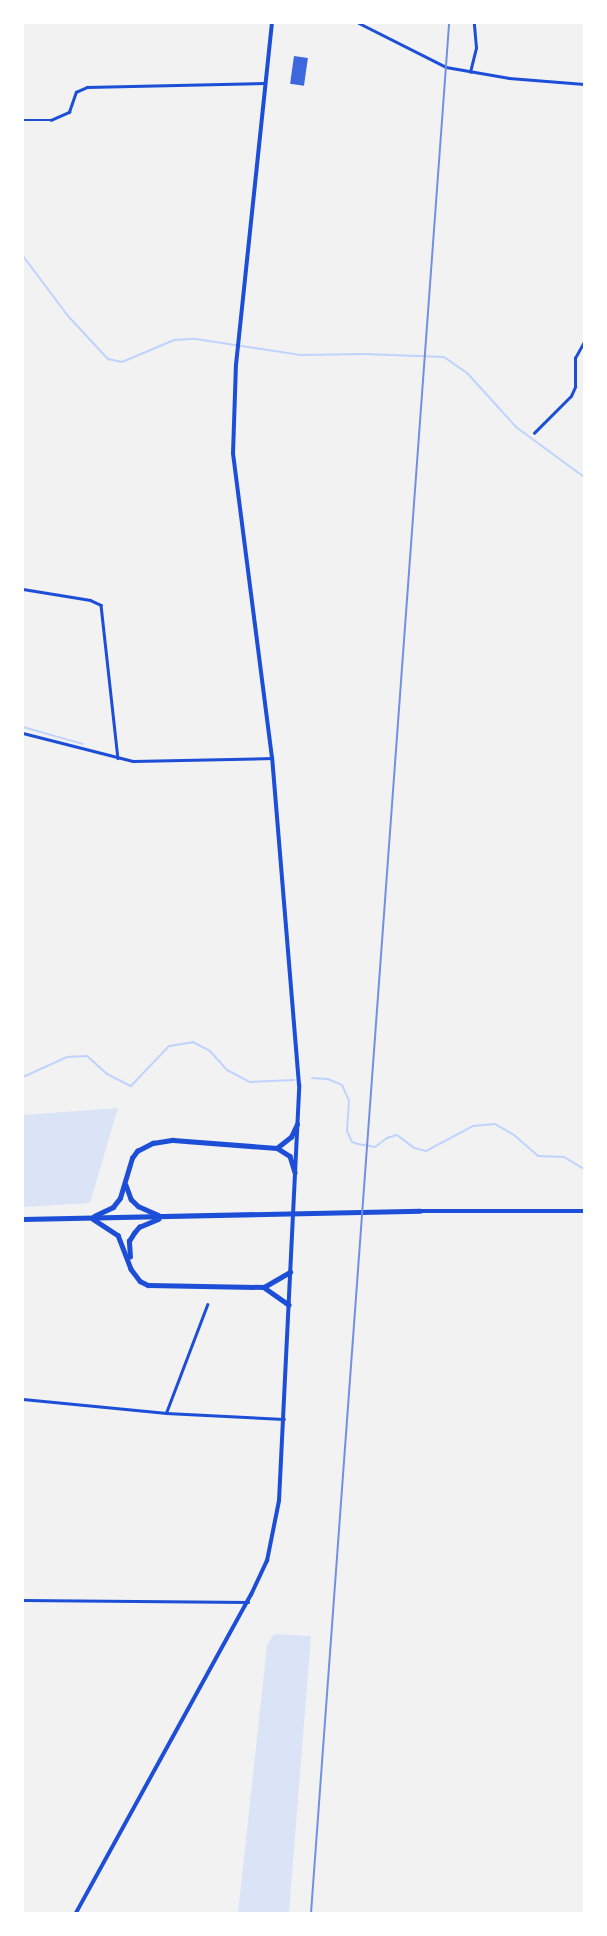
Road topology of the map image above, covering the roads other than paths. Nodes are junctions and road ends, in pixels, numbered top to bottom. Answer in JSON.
{"nodes":[{"id":1,"x":272,"y":23,"type":"edge"},
{"id":2,"x":359,"y":23,"type":"edge"},
{"id":3,"x":474,"y":23,"type":"edge"},
{"id":4,"x":470,"y":72,"type":"junction"},
{"id":5,"x":265,"y":83,"type":"junction"},
{"id":6,"x":584,"y":83,"type":"edge"},
{"id":7,"x":23,"y":120,"type":"edge"},
{"id":8,"x":584,"y":342,"type":"edge"},
{"id":9,"x":534,"y":433,"type":"dead end"},
{"id":10,"x":23,"y":589,"type":"edge"},
{"id":11,"x":23,"y":733,"type":"edge"},
{"id":12,"x":118,"y":758,"type":"junction"},
{"id":13,"x":272,"y":758,"type":"junction"},
{"id":14,"x":298,"y":1125,"type":"junction"},
{"id":15,"x":277,"y":1148,"type":"junction"},
{"id":16,"x":295,"y":1172,"type":"junction"},
{"id":17,"x":125,"y":1180,"type":"junction"},
{"id":18,"x":584,"y":1211,"type":"edge"},
{"id":19,"x":163,"y":1217,"type":"junction"},
{"id":20,"x":89,"y":1218,"type":"junction"},
{"id":21,"x":23,"y":1219,"type":"edge"},
{"id":22,"x":131,"y":1269,"type":"junction"},
{"id":23,"x":290,"y":1272,"type":"junction"},
{"id":24,"x":264,"y":1287,"type":"junction"},
{"id":25,"x":208,"y":1305,"type":"dead end"},
{"id":26,"x":289,"y":1305,"type":"junction"},
{"id":27,"x":23,"y":1399,"type":"edge"},
{"id":28,"x":166,"y":1413,"type":"junction"},
{"id":29,"x":284,"y":1419,"type":"junction"},
{"id":30,"x":23,"y":1600,"type":"edge"},
{"id":31,"x":248,"y":1602,"type":"junction"},
{"id":32,"x":76,"y":1913,"type":"edge"}],
"edges":[{"from":1,"to":5,"type":"street"},
{"from":2,"to":4,"type":"street"},
{"from":3,"to":4,"type":"street"},
{"from":4,"to":6,"type":"street"},
{"from":5,"to":7,"type":"street"},
{"from":5,"to":13,"type":"street"},
{"from":8,"to":9,"type":"street"},
{"from":10,"to":12,"type":"street"},
{"from":11,"to":12,"type":"street"},
{"from":12,"to":13,"type":"street"},
{"from":13,"to":14,"type":"street"},
{"from":14,"to":15,"type":"main road"},
{"from":14,"to":16,"type":"street"},
{"from":15,"to":16,"type":"main road"},
{"from":15,"to":17,"type":"main road"},
{"from":16,"to":23,"type":"street"},
{"from":17,"to":19,"type":"main road"},
{"from":17,"to":20,"type":"main road"},
{"from":18,"to":19,"type":"main road"},
{"from":19,"to":20,"type":"main road"},
{"from":19,"to":22,"type":"main road"},
{"from":20,"to":21,"type":"main road"},
{"from":20,"to":22,"type":"main road"},
{"from":22,"to":24,"type":"main road"},
{"from":23,"to":24,"type":"main road"},
{"from":23,"to":26,"type":"street"},
{"from":24,"to":26,"type":"main road"},
{"from":25,"to":28,"type":"street"},
{"from":26,"to":29,"type":"street"},
{"from":27,"to":28,"type":"street"},
{"from":28,"to":29,"type":"street"},
{"from":29,"to":31,"type":"street"},
{"from":30,"to":31,"type":"street"},
{"from":31,"to":32,"type":"street"}]}
